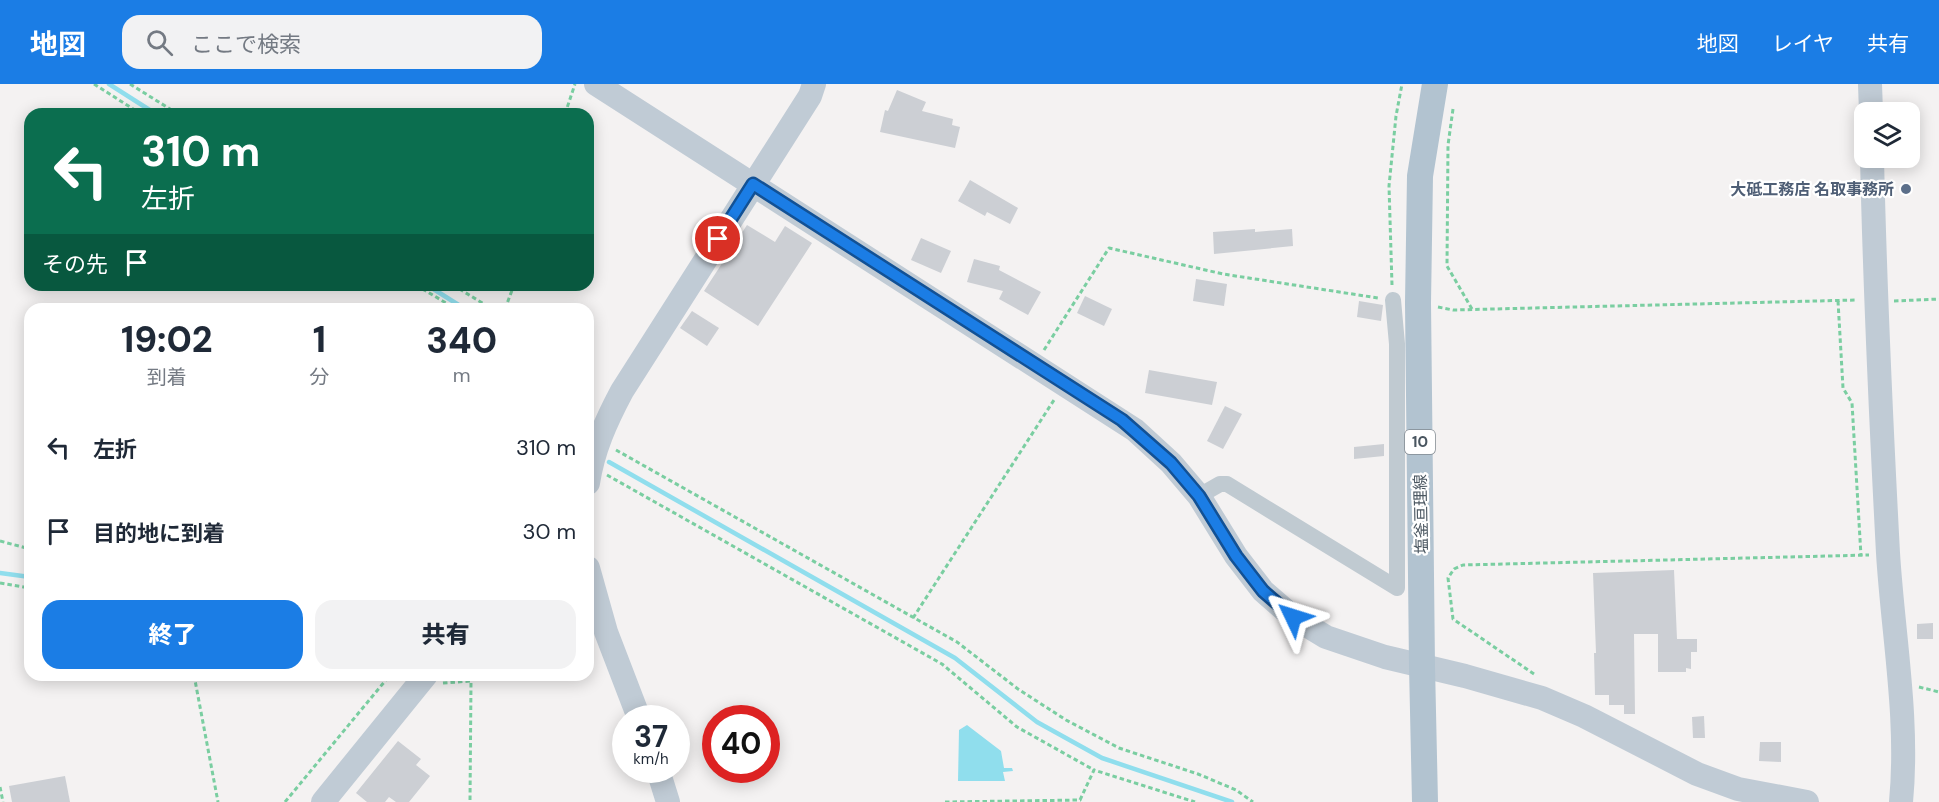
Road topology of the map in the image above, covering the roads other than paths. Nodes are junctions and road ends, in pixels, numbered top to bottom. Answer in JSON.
{"nodes":[{"id":1,"x":596,"y":84,"type":"edge"},
{"id":2,"x":814,"y":84,"type":"edge"},
{"id":3,"x":1436,"y":84,"type":"edge"},
{"id":4,"x":1870,"y":84,"type":"edge"},
{"id":5,"x":1871,"y":102,"type":"edge"},
{"id":6,"x":1872,"y":168,"type":"edge"},
{"id":7,"x":753,"y":184,"type":"junction"},
{"id":8,"x":1393,"y":300,"type":"road end"},
{"id":9,"x":594,"y":456,"type":"edge"},
{"id":10,"x":1199,"y":496,"type":"junction"},
{"id":11,"x":594,"y":589,"type":"edge"},
{"id":12,"x":1422,"y":666,"type":"junction"},
{"id":13,"x":421,"y":681,"type":"edge"},
{"id":14,"x":634,"y":705,"type":"edge"},
{"id":15,"x":662,"y":783,"type":"edge"},
{"id":16,"x":323,"y":802,"type":"edge"},
{"id":17,"x":668,"y":802,"type":"edge"},
{"id":18,"x":1425,"y":802,"type":"edge"},
{"id":19,"x":1807,"y":802,"type":"edge"},
{"id":20,"x":1901,"y":802,"type":"edge"}],
"edges":[{"from":1,"to":7,"type":"street"},
{"from":2,"to":7,"type":"street"},
{"from":3,"to":12,"type":"main road","name":"塩釜亘理線","number":"10"},
{"from":4,"to":5,"type":"street"},
{"from":6,"to":20,"type":"street"},
{"from":7,"to":9,"type":"street"},
{"from":7,"to":10,"type":"street"},
{"from":8,"to":10,"type":"street"},
{"from":10,"to":12,"type":"street"},
{"from":11,"to":14,"type":"street"},
{"from":12,"to":18,"type":"main road","name":"塩釜亘理線","number":"10"},
{"from":12,"to":19,"type":"street"},
{"from":13,"to":16,"type":"street"},
{"from":15,"to":17,"type":"street"}]}
